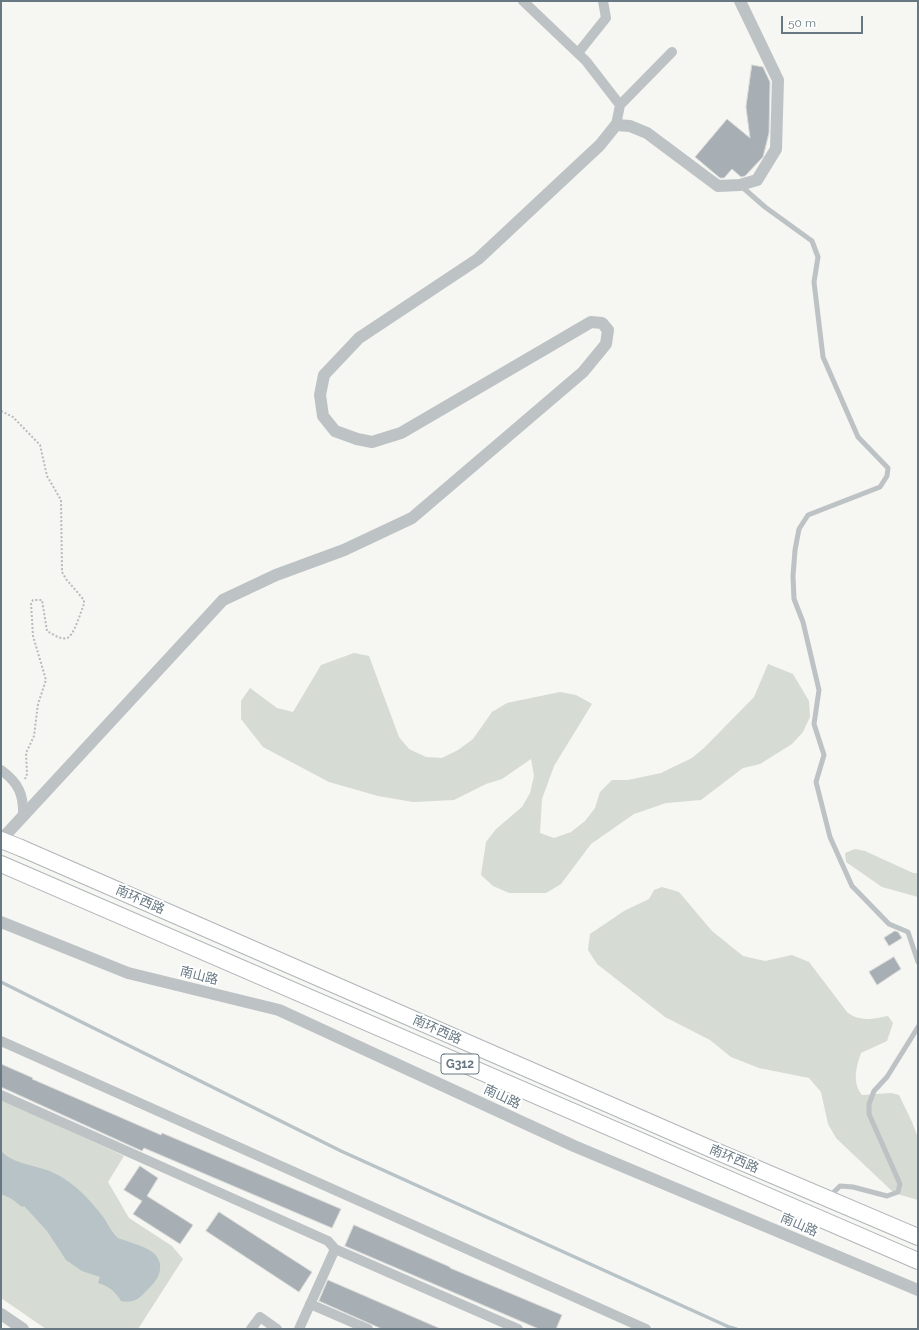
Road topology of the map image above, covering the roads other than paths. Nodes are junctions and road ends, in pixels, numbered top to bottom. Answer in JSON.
{"nodes":[{"id":1,"x":523,"y":1,"type":"edge"},
{"id":2,"x":603,"y":1,"type":"edge"},
{"id":3,"x":740,"y":1,"type":"edge"},
{"id":4,"x":672,"y":52,"type":"dead end"},
{"id":5,"x":578,"y":53,"type":"junction"},
{"id":6,"x":620,"y":106,"type":"junction"},
{"id":7,"x":616,"y":125,"type":"junction"},
{"id":8,"x":740,"y":186,"type":"junction"},
{"id":9,"x":1,"y":770,"type":"edge"},
{"id":10,"x":23,"y":817,"type":"junction"},
{"id":11,"x":1,"y":840,"type":"edge"},
{"id":12,"x":2,"y":865,"type":"edge"},
{"id":13,"x":1,"y":922,"type":"edge"},
{"id":14,"x":918,"y":962,"type":"edge"},
{"id":15,"x":918,"y":1027,"type":"edge"},
{"id":16,"x":1,"y":1041,"type":"edge"},
{"id":17,"x":1,"y":1095,"type":"edge"},
{"id":18,"x":828,"y":1199,"type":"junction"},
{"id":19,"x":918,"y":1237,"type":"edge"},
{"id":20,"x":335,"y":1249,"type":"junction"},
{"id":21,"x":918,"y":1261,"type":"edge"},
{"id":22,"x":918,"y":1290,"type":"edge"},
{"id":23,"x":310,"y":1304,"type":"junction"},
{"id":24,"x":1,"y":1314,"type":"edge"},
{"id":25,"x":23,"y":1329,"type":"edge"},
{"id":26,"x":251,"y":1329,"type":"edge"},
{"id":27,"x":277,"y":1329,"type":"edge"},
{"id":28,"x":299,"y":1329,"type":"edge"},
{"id":29,"x":368,"y":1329,"type":"edge"},
{"id":30,"x":518,"y":1329,"type":"edge"},
{"id":31,"x":646,"y":1329,"type":"edge"}],
"edges":[{"from":1,"to":5,"type":"street"},
{"from":2,"to":5,"type":"street"},
{"from":3,"to":8,"type":"street"},
{"from":4,"to":6,"type":"street"},
{"from":5,"to":6,"type":"street"},
{"from":6,"to":7,"type":"street"},
{"from":7,"to":8,"type":"street"},
{"from":7,"to":10,"type":"street"},
{"from":8,"to":14,"type":"lane"},
{"from":9,"to":10,"type":"street"},
{"from":10,"to":11,"type":"street"},
{"from":11,"to":18,"type":"highway","name":"南环西路","number":"G312","bridge":true},
{"from":12,"to":21,"type":"highway","name":"南环西路","number":"G312"},
{"from":13,"to":22,"type":"street","name":"南山路"},
{"from":15,"to":18,"type":"lane"},
{"from":16,"to":31,"type":"street"},
{"from":17,"to":20,"type":"street"},
{"from":18,"to":19,"type":"highway","name":"南环西路","number":"G312"},
{"from":20,"to":23,"type":"street"},
{"from":20,"to":30,"type":"street"},
{"from":23,"to":28,"type":"street"},
{"from":23,"to":29,"type":"street"},
{"from":24,"to":25,"type":"street"},
{"from":26,"to":27,"type":"street"}]}
